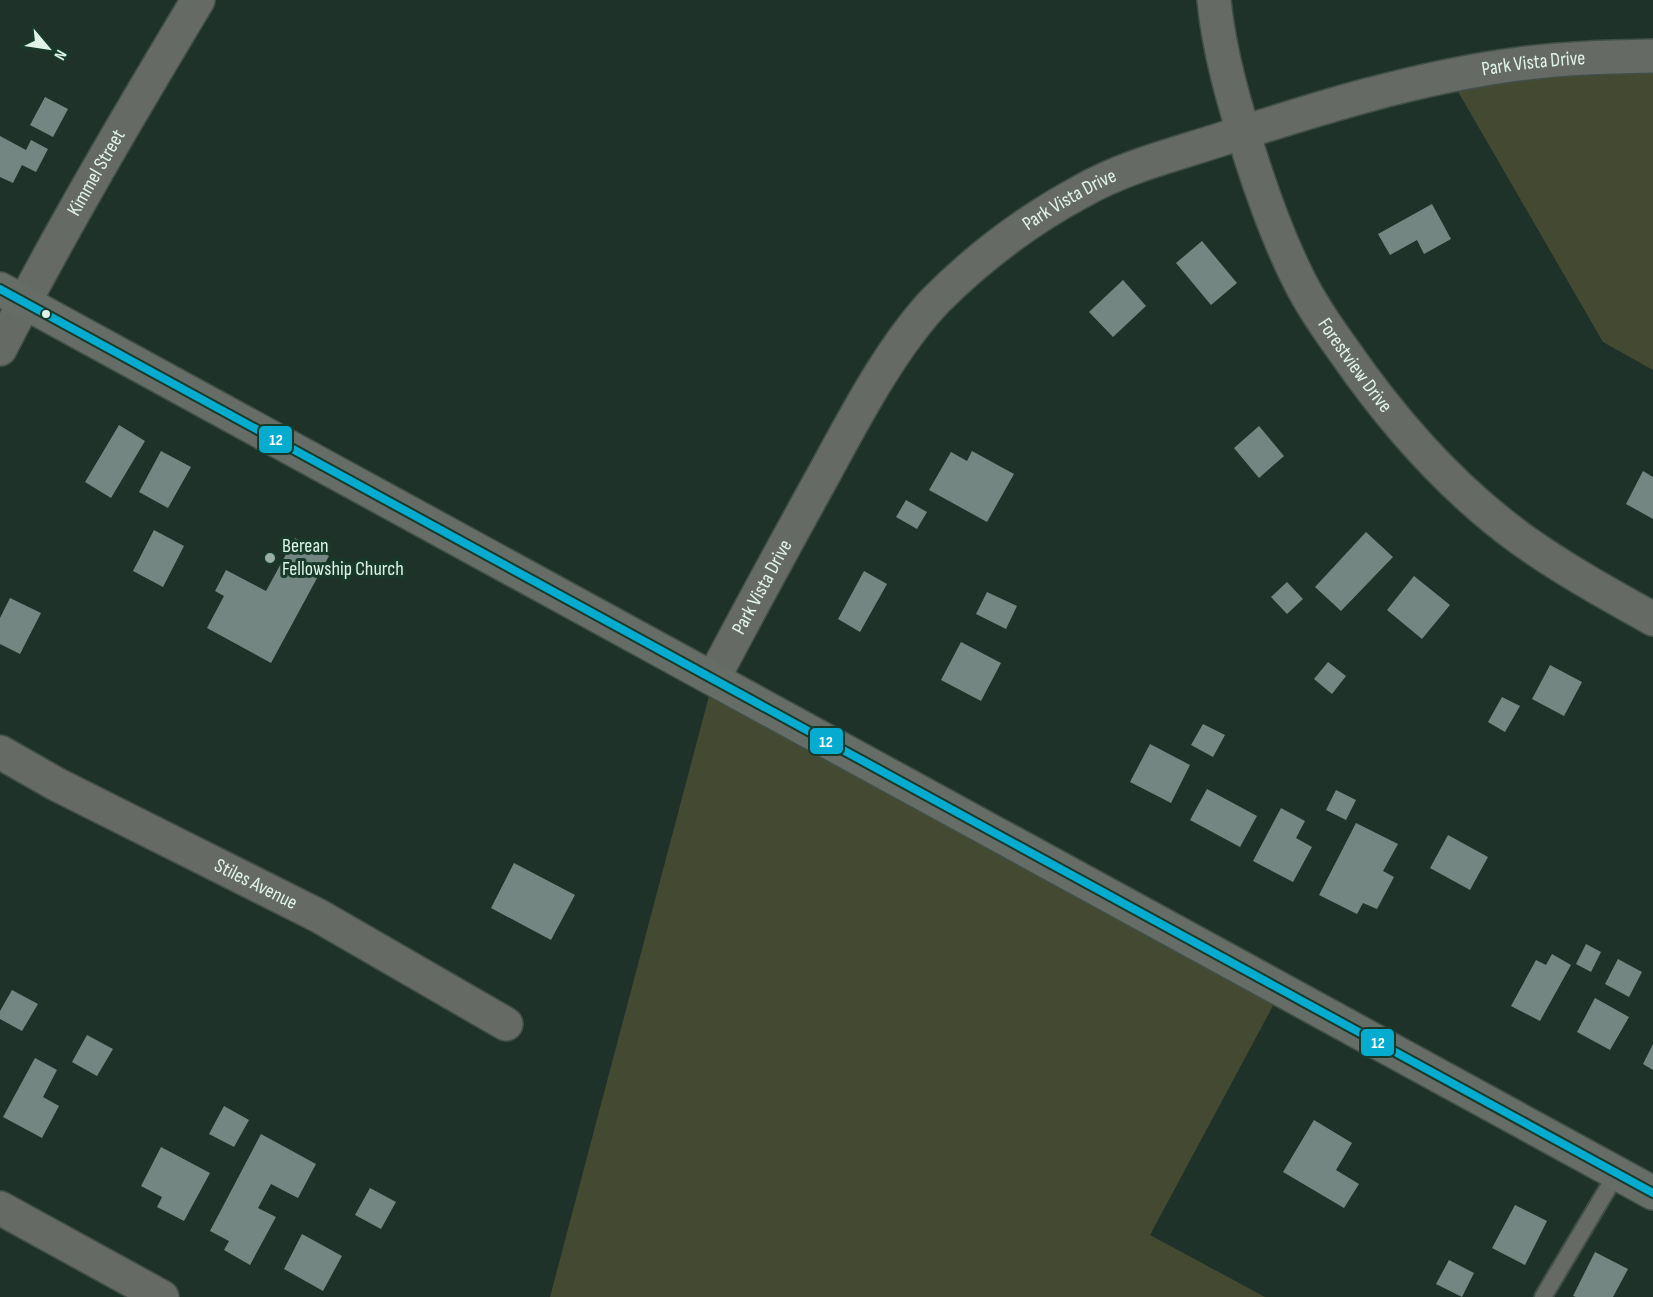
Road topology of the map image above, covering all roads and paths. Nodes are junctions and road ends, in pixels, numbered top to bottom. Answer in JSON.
{"nodes":[{"id":1,"x":198,"y":0,"type":"edge"},
{"id":2,"x":1214,"y":0,"type":"edge"},
{"id":3,"x":1653,"y":56,"type":"edge"},
{"id":4,"x":1243,"y":132,"type":"junction"},
{"id":5,"x":12,"y":295,"type":"edge"},
{"id":6,"x":0,"y":349,"type":"edge"},
{"id":7,"x":1653,"y":619,"type":"edge"},
{"id":8,"x":714,"y":677,"type":"junction"},
{"id":9,"x":0,"y":752,"type":"edge"},
{"id":10,"x":506,"y":1023,"type":"dead end"},
{"id":11,"x":1617,"y":1173,"type":"junction"},
{"id":12,"x":1653,"y":1192,"type":"edge"},
{"id":13,"x":0,"y":1209,"type":"edge"},
{"id":14,"x":162,"y":1297,"type":"edge"},
{"id":15,"x":1544,"y":1297,"type":"edge"}],
"edges":[{"from":1,"to":5,"type":"street","name":"Kimmel Street"},
{"from":2,"to":4,"type":"street","name":"Forestview Drive"},
{"from":3,"to":4,"type":"street","name":"Park Vista Drive"},
{"from":4,"to":7,"type":"street","name":"Forestview Drive"},
{"from":4,"to":8,"type":"street","name":"Park Vista Drive"},
{"from":5,"to":6,"type":"street","name":"Kimmel Street"},
{"from":5,"to":8,"type":"street"},
{"from":8,"to":11,"type":"street"},
{"from":9,"to":10,"type":"street","name":"Stiles Avenue"},
{"from":11,"to":12,"type":"street"},
{"from":11,"to":15,"type":"lane"},
{"from":13,"to":14,"type":"street"}]}
